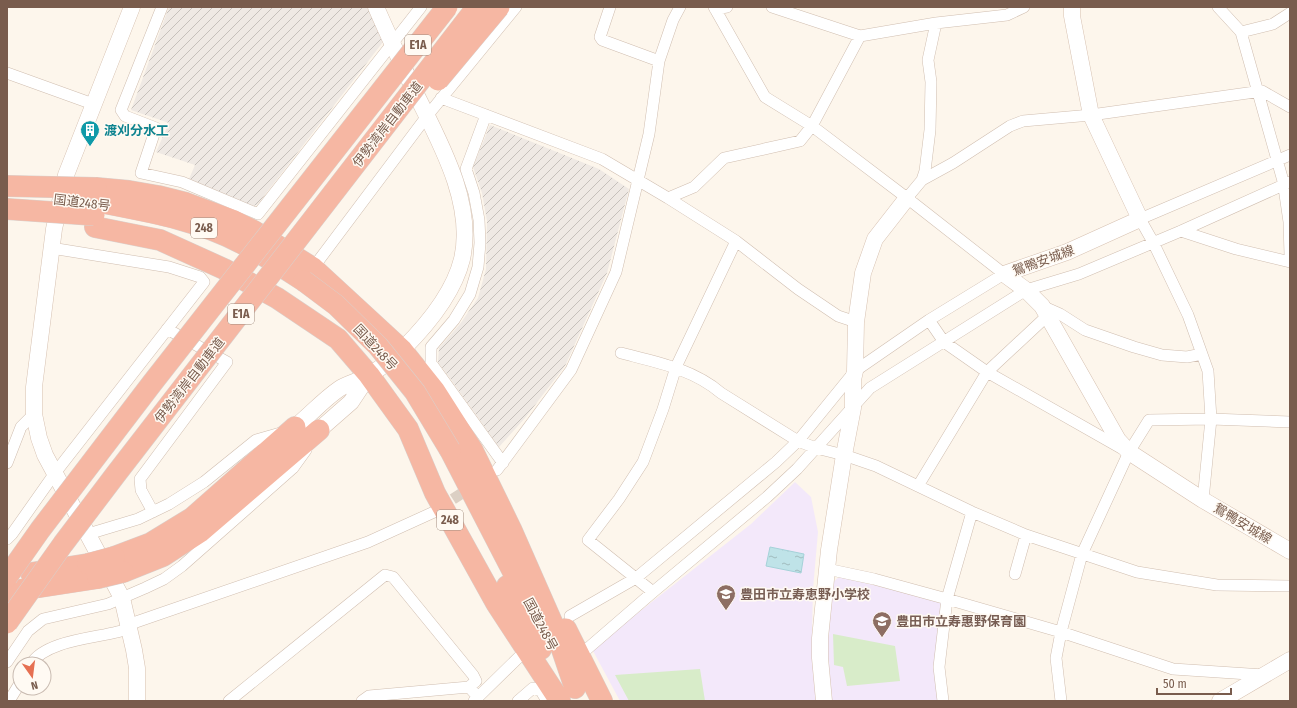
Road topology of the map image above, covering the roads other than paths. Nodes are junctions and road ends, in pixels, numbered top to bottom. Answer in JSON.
{"nodes":[{"id":1,"x":132,"y":7,"type":"edge"},
{"id":2,"x":162,"y":7,"type":"edge"},
{"id":3,"x":376,"y":7,"type":"edge"},
{"id":4,"x":421,"y":7,"type":"edge"},
{"id":5,"x":437,"y":7,"type":"edge"},
{"id":6,"x":447,"y":7,"type":"edge"},
{"id":7,"x":477,"y":7,"type":"edge"},
{"id":8,"x":499,"y":7,"type":"edge"},
{"id":9,"x":516,"y":7,"type":"edge"},
{"id":10,"x":610,"y":7,"type":"edge"},
{"id":11,"x":680,"y":7,"type":"edge"},
{"id":12,"x":727,"y":7,"type":"edge"},
{"id":13,"x":772,"y":7,"type":"edge"},
{"id":14,"x":1024,"y":7,"type":"edge"},
{"id":15,"x":1072,"y":7,"type":"edge"},
{"id":16,"x":1218,"y":7,"type":"edge"},
{"id":17,"x":715,"y":8,"type":"edge"},
{"id":18,"x":1290,"y":13,"type":"edge"},
{"id":19,"x":936,"y":23,"type":"junction"},
{"id":20,"x":1241,"y":32,"type":"junction"},
{"id":21,"x":860,"y":36,"type":"junction"},
{"id":22,"x":391,"y":43,"type":"junction"},
{"id":23,"x":659,"y":61,"type":"junction"},
{"id":24,"x":7,"y":73,"type":"edge"},
{"id":25,"x":388,"y":82,"type":"junction"},
{"id":26,"x":1257,"y":92,"type":"junction"},
{"id":27,"x":441,"y":98,"type":"junction"},
{"id":28,"x":93,"y":104,"type":"junction"},
{"id":29,"x":1290,"y":107,"type":"edge"},
{"id":30,"x":486,"y":115,"type":"junction"},
{"id":31,"x":1091,"y":115,"type":"junction"},
{"id":32,"x":427,"y":116,"type":"junction"},
{"id":33,"x":812,"y":126,"type":"junction"},
{"id":34,"x":1290,"y":155,"type":"edge"},
{"id":35,"x":1279,"y":162,"type":"junction"},
{"id":36,"x":638,"y":180,"type":"junction"},
{"id":37,"x":922,"y":180,"type":"junction"},
{"id":38,"x":1286,"y":182,"type":"edge"},
{"id":39,"x":7,"y":186,"type":"edge"},
{"id":40,"x":668,"y":198,"type":"junction"},
{"id":41,"x":907,"y":198,"type":"junction"},
{"id":42,"x":11,"y":205,"type":"edge"},
{"id":43,"x":95,"y":208,"type":"junction"},
{"id":44,"x":1142,"y":221,"type":"junction"},
{"id":45,"x":1180,"y":231,"type":"junction"},
{"id":46,"x":736,"y":241,"type":"junction"},
{"id":47,"x":1152,"y":241,"type":"junction"},
{"id":48,"x":51,"y":248,"type":"junction"},
{"id":49,"x":1290,"y":255,"type":"edge"},
{"id":50,"x":1290,"y":262,"type":"edge"},
{"id":51,"x":1006,"y":276,"type":"junction"},
{"id":52,"x":305,"y":280,"type":"junction"},
{"id":53,"x":1025,"y":289,"type":"junction"},
{"id":54,"x":1044,"y":311,"type":"junction"},
{"id":55,"x":241,"y":314,"type":"junction"},
{"id":56,"x":929,"y":320,"type":"junction"},
{"id":57,"x":856,"y":322,"type":"junction"},
{"id":58,"x":167,"y":329,"type":"junction"},
{"id":59,"x":944,"y":342,"type":"junction"},
{"id":60,"x":402,"y":350,"type":"junction"},
{"id":61,"x":621,"y":353,"type":"dead end"},
{"id":62,"x":1202,"y":354,"type":"junction"},
{"id":63,"x":676,"y":367,"type":"junction"},
{"id":64,"x":987,"y":372,"type":"junction"},
{"id":65,"x":369,"y":375,"type":"junction"},
{"id":66,"x":854,"y":375,"type":"junction"},
{"id":67,"x":854,"y":408,"type":"junction"},
{"id":68,"x":34,"y":414,"type":"junction"},
{"id":69,"x":1211,"y":419,"type":"junction"},
{"id":70,"x":1290,"y":422,"type":"edge"},
{"id":71,"x":296,"y":427,"type":"junction"},
{"id":72,"x":319,"y":430,"type":"junction"},
{"id":73,"x":798,"y":441,"type":"junction"},
{"id":74,"x":816,"y":448,"type":"junction"},
{"id":75,"x":1129,"y":452,"type":"junction"},
{"id":76,"x":844,"y":455,"type":"junction"},
{"id":77,"x":7,"y":463,"type":"edge"},
{"id":78,"x":55,"y":473,"type":"junction"},
{"id":79,"x":918,"y":486,"type":"junction"},
{"id":80,"x":1203,"y":500,"type":"junction"},
{"id":81,"x":153,"y":512,"type":"junction"},
{"id":82,"x":434,"y":512,"type":"tunnel mouth"},
{"id":83,"x":972,"y":512,"type":"junction"},
{"id":84,"x":88,"y":534,"type":"junction"},
{"id":85,"x":1026,"y":535,"type":"junction"},
{"id":86,"x":7,"y":539,"type":"edge"},
{"id":87,"x":1290,"y":551,"type":"edge"},
{"id":88,"x":1082,"y":554,"type":"junction"},
{"id":89,"x":118,"y":565,"type":"junction"},
{"id":90,"x":827,"y":569,"type":"junction"},
{"id":91,"x":93,"y":571,"type":"junction"},
{"id":92,"x":1015,"y":574,"type":"dead end"},
{"id":93,"x":7,"y":577,"type":"edge"},
{"id":94,"x":636,"y":578,"type":"junction"},
{"id":95,"x":1290,"y":586,"type":"edge"},
{"id":96,"x":7,"y":592,"type":"edge"},
{"id":97,"x":653,"y":592,"type":"junction"},
{"id":98,"x":122,"y":598,"type":"junction"},
{"id":99,"x":947,"y":599,"type":"junction"},
{"id":100,"x":7,"y":623,"type":"edge"},
{"id":101,"x":129,"y":626,"type":"junction"},
{"id":102,"x":1061,"y":632,"type":"junction"},
{"id":103,"x":555,"y":651,"type":"junction"},
{"id":104,"x":40,"y":656,"type":"edge"},
{"id":105,"x":1290,"y":660,"type":"edge"},
{"id":106,"x":7,"y":662,"type":"edge"},
{"id":107,"x":1264,"y":674,"type":"junction"},
{"id":108,"x":469,"y":687,"type":"junction"},
{"id":109,"x":571,"y":698,"type":"edge"},
{"id":110,"x":476,"y":699,"type":"edge"},
{"id":111,"x":137,"y":701,"type":"edge"},
{"id":112,"x":229,"y":701,"type":"edge"},
{"id":113,"x":362,"y":701,"type":"edge"},
{"id":114,"x":518,"y":701,"type":"edge"},
{"id":115,"x":547,"y":701,"type":"edge"},
{"id":116,"x":602,"y":701,"type":"edge"},
{"id":117,"x":824,"y":701,"type":"edge"},
{"id":118,"x":943,"y":701,"type":"edge"},
{"id":119,"x":1061,"y":701,"type":"edge"},
{"id":120,"x":1220,"y":701,"type":"edge"}],
"edges":[{"from":1,"to":28,"type":"street"},
{"from":2,"to":22,"type":"street"},
{"from":3,"to":22,"type":"street"},
{"from":4,"to":22,"type":"street"},
{"from":5,"to":25,"type":"highway","bridge":true},
{"from":6,"to":25,"type":"highway","name":"伊勢湾岸自動車道","number":"E1A","bridge":true},
{"from":7,"to":55,"type":"highway","name":"伊勢湾岸自動車道","number":"E1A","bridge":true},
{"from":8,"to":55,"type":"highway","bridge":true},
{"from":9,"to":27,"type":"street"},
{"from":10,"to":23,"type":"street"},
{"from":11,"to":23,"type":"street"},
{"from":12,"to":17,"type":"street"},
{"from":13,"to":21,"type":"street"},
{"from":14,"to":19,"type":"street"},
{"from":15,"to":31,"type":"street"},
{"from":16,"to":20,"type":"street"},
{"from":17,"to":33,"type":"street"},
{"from":18,"to":20,"type":"street"},
{"from":19,"to":21,"type":"street"},
{"from":19,"to":37,"type":"street"},
{"from":20,"to":26,"type":"street"},
{"from":21,"to":33,"type":"street"},
{"from":22,"to":32,"type":"street"},
{"from":23,"to":36,"type":"street"},
{"from":24,"to":28,"type":"street"},
{"from":25,"to":93,"type":"highway","name":"伊勢湾岸自動車道","number":"E1A","bridge":true},
{"from":26,"to":29,"type":"street"},
{"from":26,"to":31,"type":"street"},
{"from":26,"to":35,"type":"street"},
{"from":27,"to":30,"type":"street"},
{"from":27,"to":32,"type":"street"},
{"from":28,"to":48,"type":"street"},
{"from":30,"to":36,"type":"street"},
{"from":30,"to":36,"type":"street"},
{"from":31,"to":37,"type":"street"},
{"from":31,"to":44,"type":"street"},
{"from":32,"to":52,"type":"street"},
{"from":32,"to":60,"type":"street"},
{"from":33,"to":40,"type":"street"},
{"from":33,"to":41,"type":"street"},
{"from":34,"to":35,"type":"street"},
{"from":35,"to":38,"type":"street"},
{"from":35,"to":44,"type":"street"},
{"from":36,"to":40,"type":"street"},
{"from":37,"to":41,"type":"street"},
{"from":38,"to":45,"type":"street"},
{"from":38,"to":49,"type":"street"},
{"from":39,"to":43,"type":"highway","number":"248","bridge":true},
{"from":40,"to":46,"type":"street"},
{"from":41,"to":51,"type":"street"},
{"from":41,"to":57,"type":"street"},
{"from":42,"to":43,"type":"highway","name":"国道248号","number":"248"},
{"from":43,"to":52,"type":"highway","name":"国道248号","number":"248"},
{"from":43,"to":65,"type":"highway","number":"248"},
{"from":44,"to":47,"type":"street"},
{"from":44,"to":51,"type":"street","name":"鴛鴨安城線"},
{"from":45,"to":47,"type":"street"},
{"from":45,"to":50,"type":"street"},
{"from":46,"to":57,"type":"street"},
{"from":46,"to":63,"type":"street"},
{"from":47,"to":53,"type":"street"},
{"from":47,"to":62,"type":"street"},
{"from":48,"to":58,"type":"street"},
{"from":48,"to":68,"type":"street"},
{"from":51,"to":53,"type":"street","name":"鴛鴨安城線"},
{"from":51,"to":56,"type":"street"},
{"from":52,"to":60,"type":"highway","number":"248"},
{"from":52,"to":103,"type":"highway","name":"国道248号","number":"248","bridge":true},
{"from":53,"to":54,"type":"street","name":"鴛鴨安城線"},
{"from":53,"to":59,"type":"street"},
{"from":54,"to":62,"type":"street"},
{"from":54,"to":64,"type":"street"},
{"from":54,"to":75,"type":"street","name":"鴛鴨安城線"},
{"from":55,"to":100,"type":"highway","name":"伊勢湾岸自動車道","number":"E1A","bridge":true},
{"from":56,"to":59,"type":"street"},
{"from":56,"to":66,"type":"street"},
{"from":57,"to":66,"type":"street"},
{"from":58,"to":78,"type":"street"},
{"from":58,"to":81,"type":"street"},
{"from":59,"to":64,"type":"street"},
{"from":59,"to":67,"type":"street"},
{"from":60,"to":65,"type":"street"},
{"from":60,"to":103,"type":"highway","number":"248"},
{"from":61,"to":63,"type":"street"},
{"from":62,"to":69,"type":"street"},
{"from":63,"to":73,"type":"street"},
{"from":63,"to":94,"type":"street"},
{"from":64,"to":75,"type":"street"},
{"from":64,"to":79,"type":"street"},
{"from":65,"to":71,"type":"street"},
{"from":65,"to":72,"type":"street"},
{"from":65,"to":103,"type":"highway","number":"248"},
{"from":66,"to":67,"type":"street"},
{"from":66,"to":73,"type":"street"},
{"from":67,"to":74,"type":"street"},
{"from":67,"to":76,"type":"street"},
{"from":68,"to":77,"type":"street"},
{"from":68,"to":78,"type":"street"},
{"from":69,"to":70,"type":"street"},
{"from":69,"to":75,"type":"street"},
{"from":69,"to":80,"type":"street"},
{"from":71,"to":81,"type":"street"},
{"from":71,"to":89,"type":"highway"},
{"from":72,"to":89,"type":"highway"},
{"from":72,"to":98,"type":"street"},
{"from":73,"to":74,"type":"street"},
{"from":73,"to":94,"type":"street"},
{"from":74,"to":76,"type":"street"},
{"from":74,"to":97,"type":"street"},
{"from":75,"to":80,"type":"street","name":"鴛鴨安城線"},
{"from":75,"to":88,"type":"street"},
{"from":76,"to":79,"type":"street"},
{"from":76,"to":90,"type":"street"},
{"from":78,"to":84,"type":"street"},
{"from":78,"to":86,"type":"street"},
{"from":79,"to":83,"type":"street"},
{"from":80,"to":87,"type":"street","name":"鴛鴨安城線"},
{"from":81,"to":84,"type":"street"},
{"from":82,"to":101,"type":"street"},
{"from":83,"to":85,"type":"street"},
{"from":83,"to":99,"type":"street"},
{"from":84,"to":98,"type":"street"},
{"from":85,"to":88,"type":"street"},
{"from":85,"to":92,"type":"street"},
{"from":88,"to":95,"type":"street"},
{"from":88,"to":102,"type":"street"},
{"from":89,"to":91,"type":"highway","bridge":true},
{"from":90,"to":99,"type":"street"},
{"from":90,"to":117,"type":"street"},
{"from":91,"to":93,"type":"highway"},
{"from":91,"to":96,"type":"highway"},
{"from":94,"to":97,"type":"street"},
{"from":94,"to":103,"type":"street"},
{"from":97,"to":103,"type":"street"},
{"from":98,"to":101,"type":"street"},
{"from":98,"to":106,"type":"street"},
{"from":99,"to":102,"type":"street"},
{"from":99,"to":118,"type":"street"},
{"from":101,"to":104,"type":"street"},
{"from":101,"to":111,"type":"street"},
{"from":102,"to":107,"type":"street"},
{"from":102,"to":119,"type":"street"},
{"from":103,"to":109,"type":"highway","name":"国道248号","number":"248"},
{"from":103,"to":109,"type":"highway","number":"248"},
{"from":103,"to":110,"type":"street"},
{"from":103,"to":116,"type":"highway","number":"248"},
{"from":105,"to":107,"type":"street"},
{"from":107,"to":120,"type":"street"},
{"from":108,"to":110,"type":"street"},
{"from":108,"to":112,"type":"street"},
{"from":108,"to":113,"type":"street"},
{"from":114,"to":115,"type":"street"}]}
